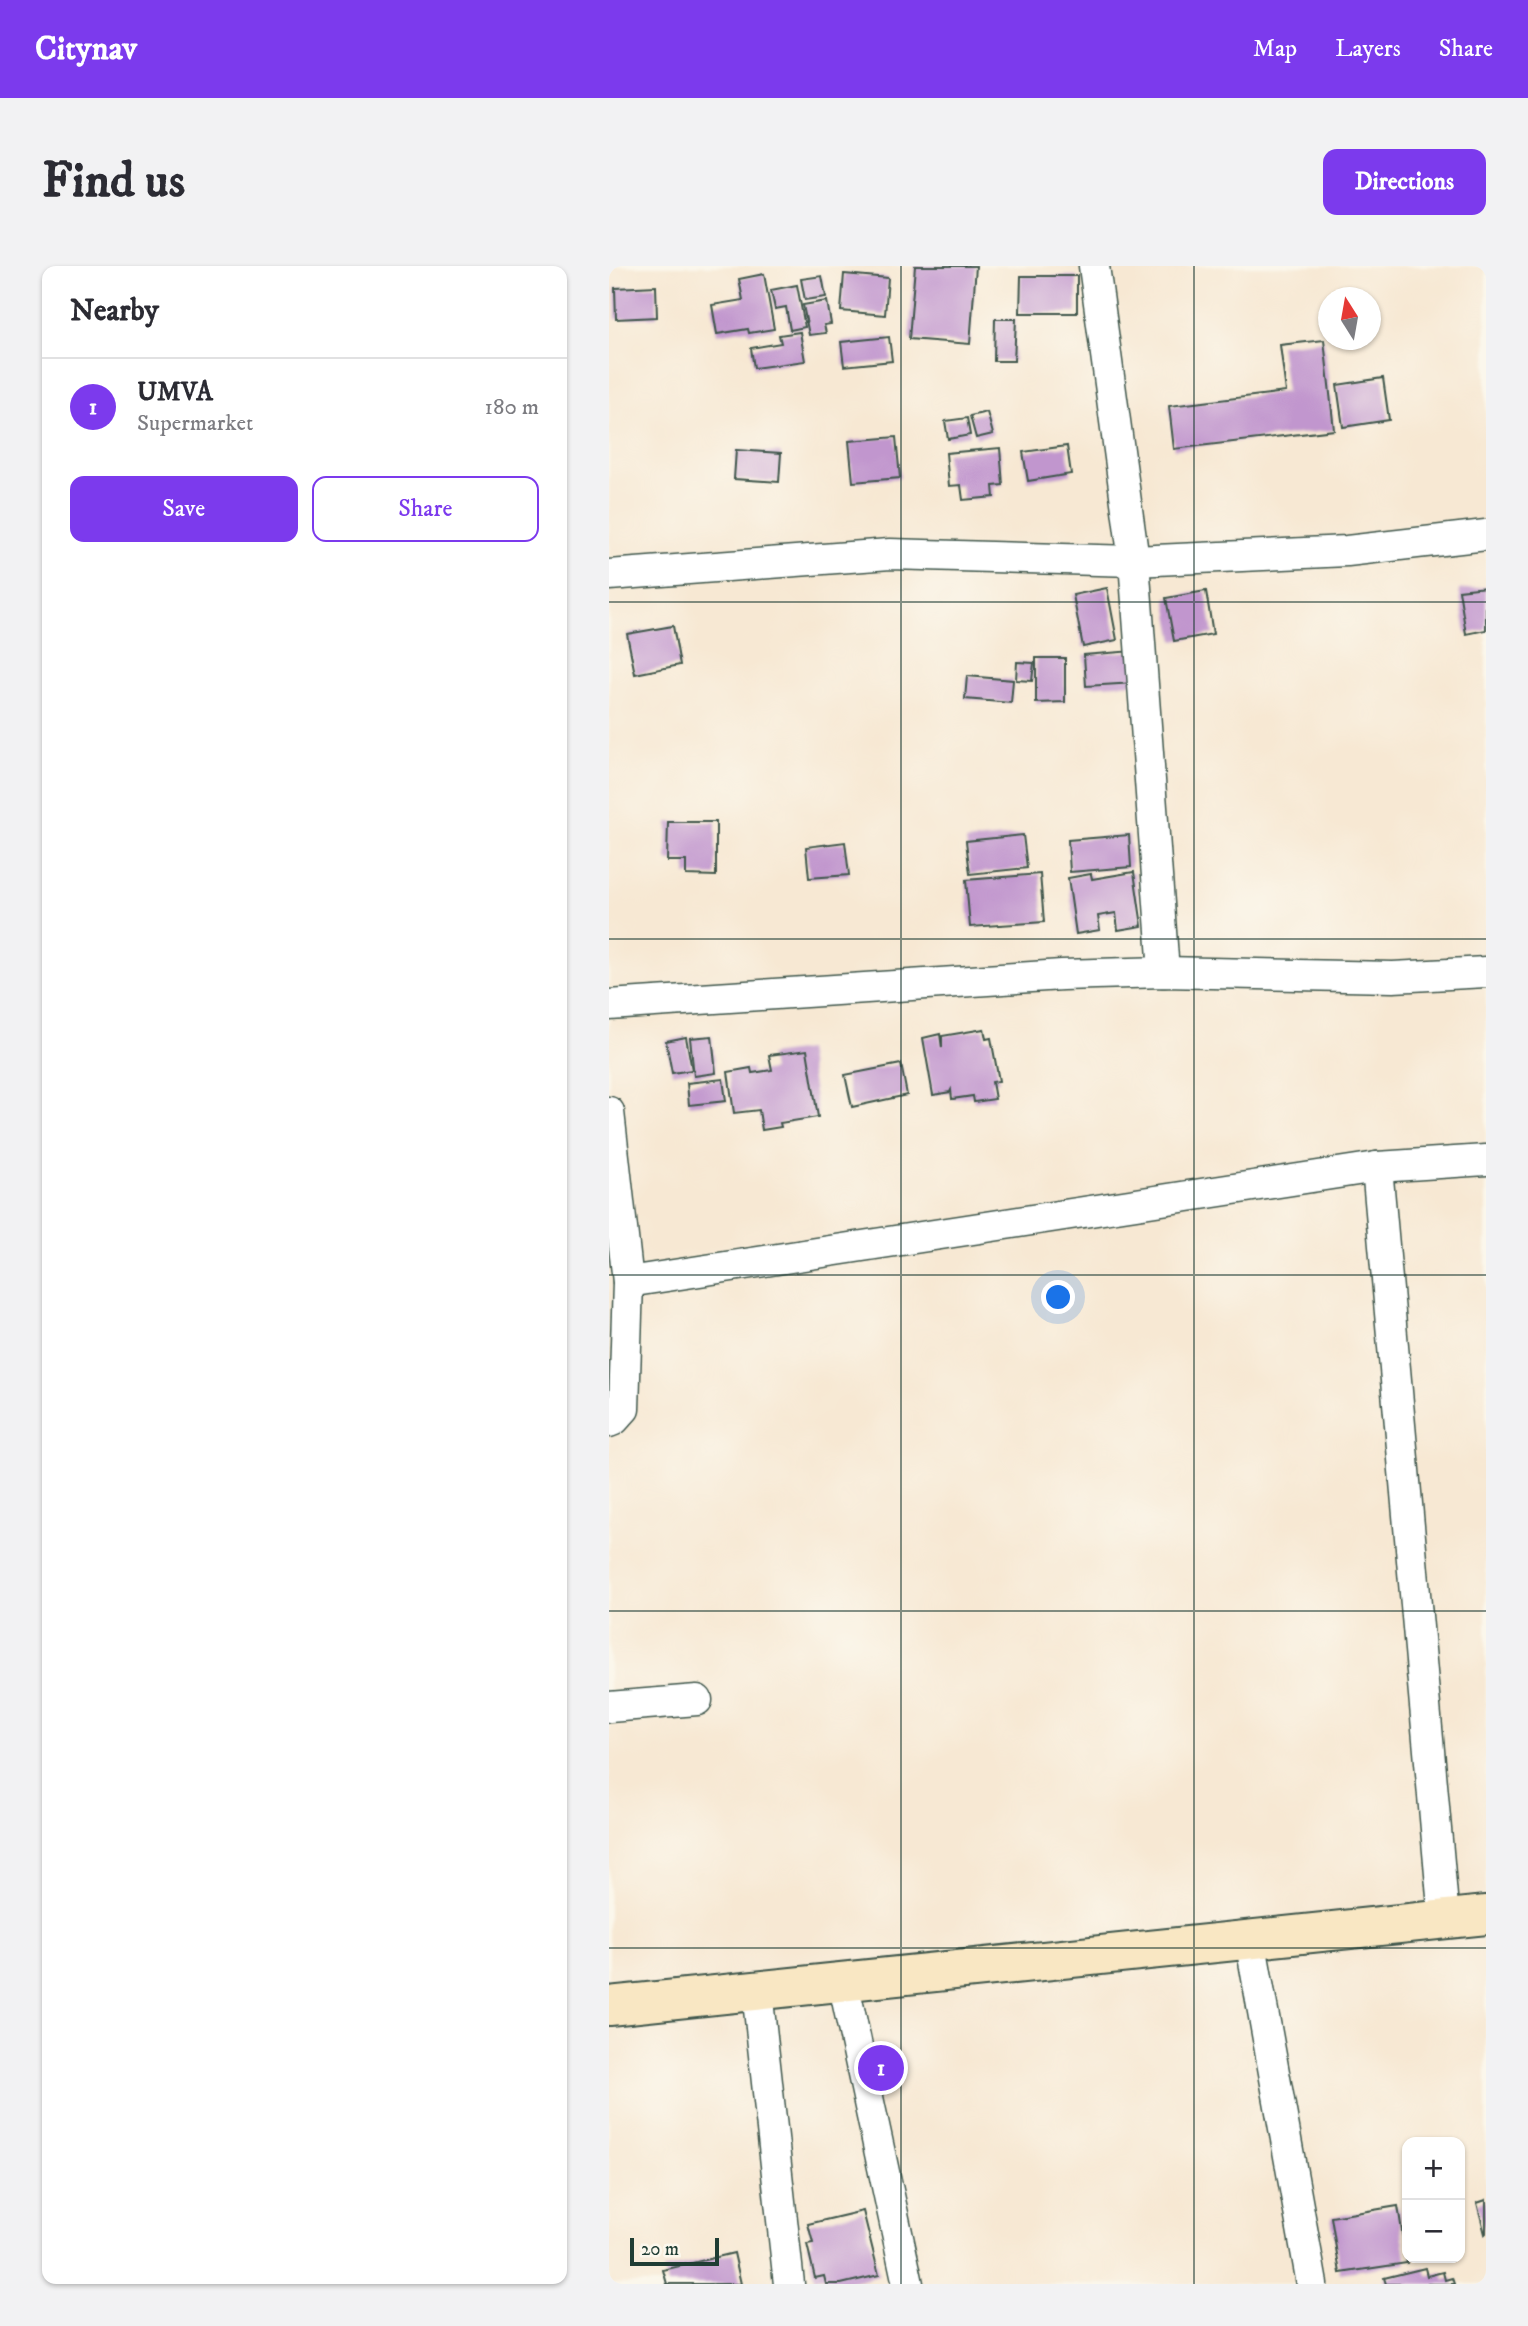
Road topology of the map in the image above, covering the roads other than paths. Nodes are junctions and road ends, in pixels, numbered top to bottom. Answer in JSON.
{"nodes":[{"id":1,"x":1094,"y":266,"type":"edge"},
{"id":2,"x":1486,"y":535,"type":"edge"},
{"id":3,"x":1134,"y":561,"type":"junction"},
{"id":4,"x":609,"y":575,"type":"edge"},
{"id":5,"x":1164,"y":972,"type":"junction"},
{"id":6,"x":1486,"y":972,"type":"edge"},
{"id":7,"x":609,"y":1005,"type":"edge"},
{"id":8,"x":609,"y":1112,"type":"edge"},
{"id":9,"x":1486,"y":1160,"type":"edge"},
{"id":10,"x":1377,"y":1167,"type":"junction"},
{"id":11,"x":628,"y":1282,"type":"junction"},
{"id":12,"x":609,"y":1422,"type":"edge"},
{"id":13,"x":697,"y":1700,"type":"dead end"},
{"id":14,"x":609,"y":1707,"type":"edge"},
{"id":15,"x":1486,"y":1915,"type":"edge"},
{"id":16,"x":1444,"y":1919,"type":"junction"},
{"id":17,"x":1250,"y":1939,"type":"junction"},
{"id":18,"x":843,"y":1981,"type":"junction"},
{"id":19,"x":757,"y":1990,"type":"junction"},
{"id":20,"x":609,"y":2006,"type":"edge"},
{"id":21,"x":789,"y":2284,"type":"edge"},
{"id":22,"x":908,"y":2284,"type":"edge"},
{"id":23,"x":1313,"y":2284,"type":"edge"}],
"edges":[{"from":1,"to":3,"type":"street"},
{"from":2,"to":3,"type":"street"},
{"from":3,"to":4,"type":"street"},
{"from":3,"to":5,"type":"street"},
{"from":5,"to":6,"type":"street"},
{"from":5,"to":7,"type":"street"},
{"from":8,"to":11,"type":"street"},
{"from":9,"to":10,"type":"street"},
{"from":10,"to":11,"type":"street"},
{"from":10,"to":16,"type":"street"},
{"from":11,"to":12,"type":"street"},
{"from":13,"to":14,"type":"street"},
{"from":15,"to":16,"type":"street"},
{"from":16,"to":17,"type":"street"},
{"from":17,"to":18,"type":"street"},
{"from":17,"to":23,"type":"street"},
{"from":18,"to":19,"type":"street"},
{"from":18,"to":22,"type":"street"},
{"from":19,"to":20,"type":"street"},
{"from":19,"to":21,"type":"street"}]}
